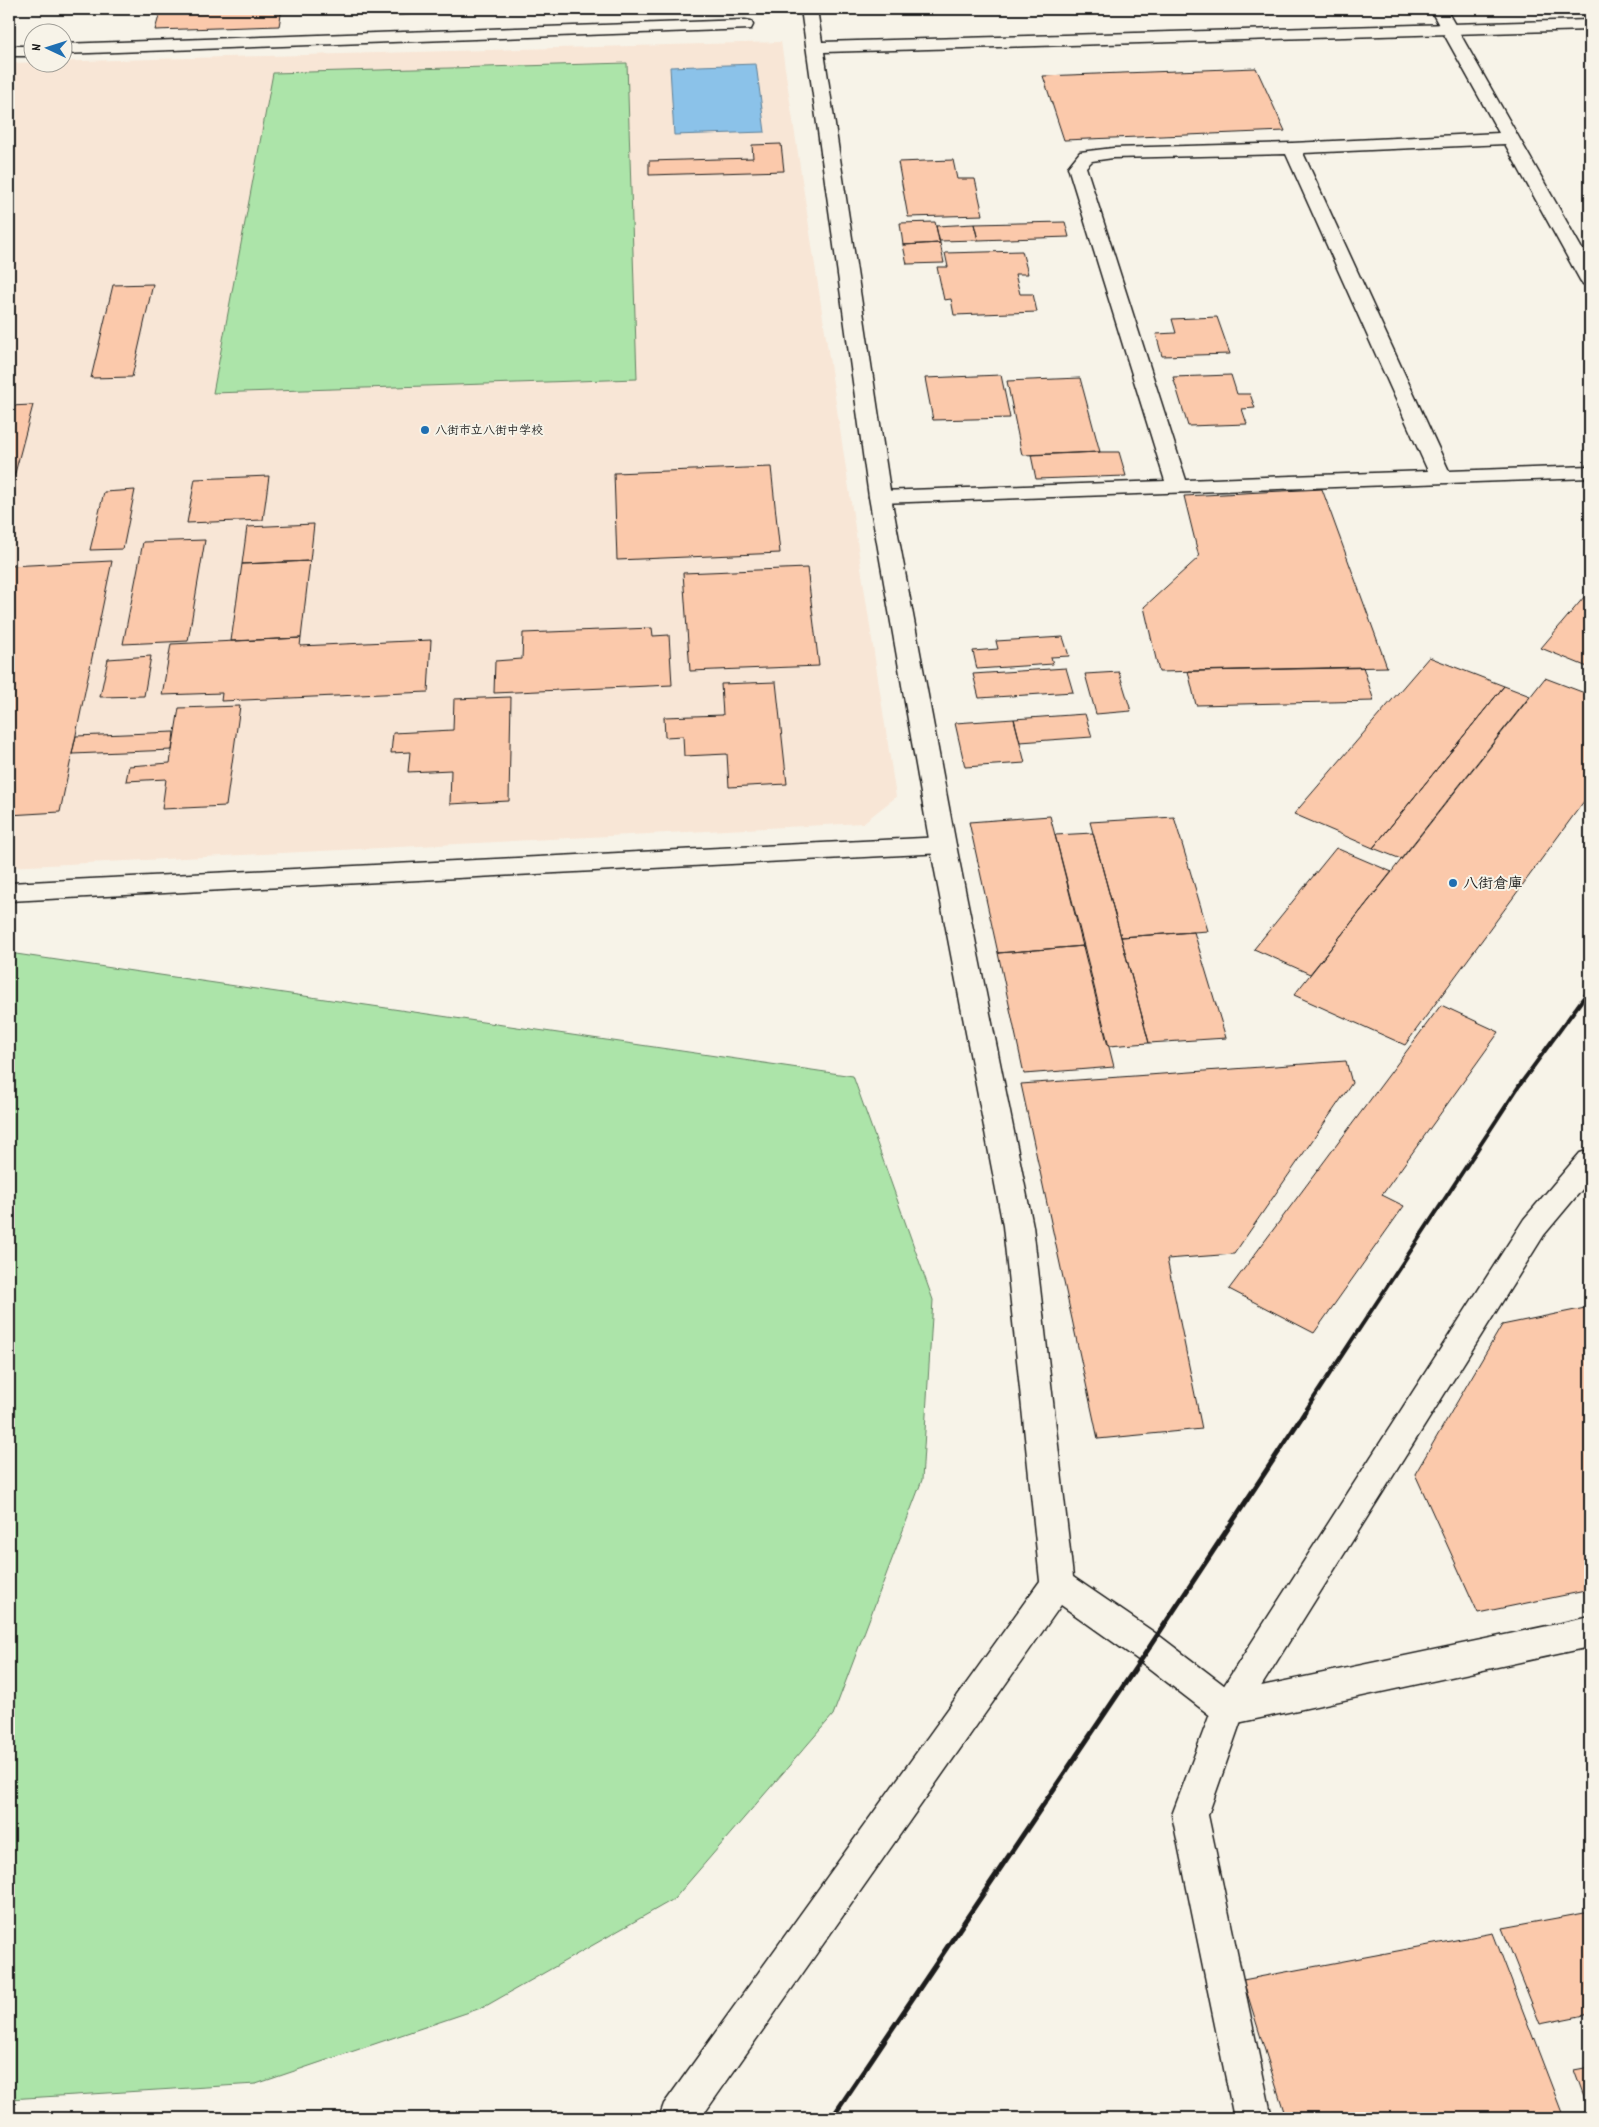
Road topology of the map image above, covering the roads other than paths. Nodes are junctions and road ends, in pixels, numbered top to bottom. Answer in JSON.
{"nodes":[{"id":1,"x":809,"y":9,"type":"edge"},
{"id":2,"x":1438,"y":9,"type":"edge"},
{"id":3,"x":745,"y":25,"type":"dead end"},
{"id":4,"x":1590,"y":25,"type":"edge"},
{"id":5,"x":1448,"y":28,"type":"junction"},
{"id":6,"x":815,"y":47,"type":"junction"},
{"id":7,"x":72,"y":50,"type":"edge"},
{"id":8,"x":22,"y":51,"type":"edge"},
{"id":9,"x":9,"y":52,"type":"edge"},
{"id":10,"x":1509,"y":138,"type":"junction"},
{"id":11,"x":1292,"y":148,"type":"junction"},
{"id":12,"x":1590,"y":280,"type":"edge"},
{"id":13,"x":1590,"y":472,"type":"edge"},
{"id":14,"x":1441,"y":477,"type":"junction"},
{"id":15,"x":1177,"y":486,"type":"junction"},
{"id":16,"x":880,"y":497,"type":"junction"},
{"id":17,"x":943,"y":845,"type":"junction"},
{"id":18,"x":9,"y":892,"type":"edge"},
{"id":19,"x":1590,"y":1161,"type":"edge"},
{"id":20,"x":1057,"y":1584,"type":"junction"},
{"id":21,"x":1590,"y":1632,"type":"edge"},
{"id":22,"x":1228,"y":1709,"type":"junction"},
{"id":23,"x":678,"y":2118,"type":"edge"},
{"id":24,"x":1253,"y":2118,"type":"edge"}],
"edges":[{"from":1,"to":6,"type":"street"},
{"from":2,"to":5,"type":"street"},
{"from":3,"to":7,"type":"street"},
{"from":4,"to":5,"type":"street"},
{"from":5,"to":6,"type":"street"},
{"from":5,"to":10,"type":"street"},
{"from":6,"to":16,"type":"street"},
{"from":8,"to":9,"type":"street"},
{"from":10,"to":11,"type":"street"},
{"from":10,"to":12,"type":"street"},
{"from":11,"to":14,"type":"street"},
{"from":11,"to":15,"type":"street"},
{"from":13,"to":14,"type":"street"},
{"from":14,"to":15,"type":"street"},
{"from":15,"to":16,"type":"street"},
{"from":16,"to":17,"type":"street"},
{"from":17,"to":18,"type":"street"},
{"from":17,"to":20,"type":"street"},
{"from":19,"to":22,"type":"street"},
{"from":20,"to":22,"type":"street"},
{"from":20,"to":23,"type":"street"},
{"from":21,"to":22,"type":"street"},
{"from":22,"to":24,"type":"street"}]}
